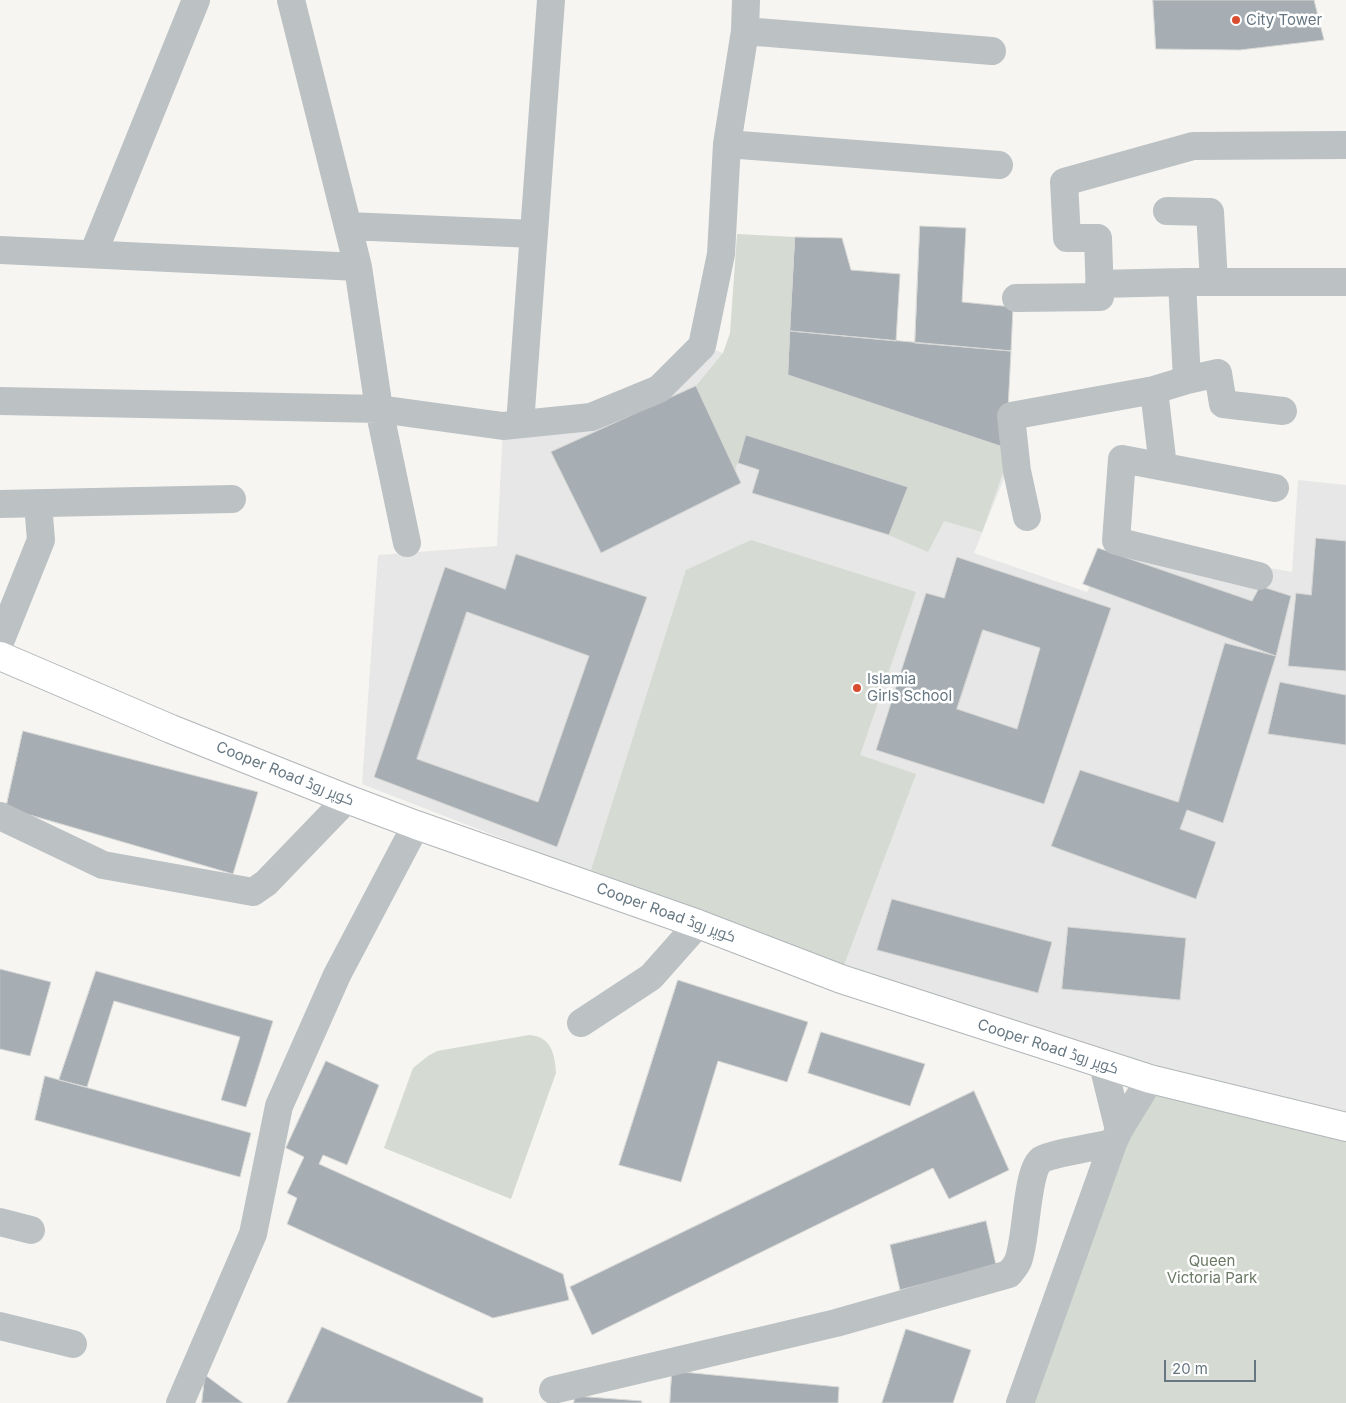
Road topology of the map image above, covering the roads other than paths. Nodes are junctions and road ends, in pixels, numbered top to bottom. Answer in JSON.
{"nodes":[{"id":1,"x":196,"y":0,"type":"edge"},
{"id":2,"x":291,"y":0,"type":"edge"},
{"id":3,"x":551,"y":0,"type":"edge"},
{"id":4,"x":746,"y":0,"type":"edge"},
{"id":5,"x":744,"y":31,"type":"junction"},
{"id":6,"x":992,"y":51,"type":"dead end"},
{"id":7,"x":727,"y":144,"type":"junction"},
{"id":8,"x":1346,"y":145,"type":"edge"},
{"id":9,"x":999,"y":165,"type":"dead end"},
{"id":10,"x":1167,"y":211,"type":"dead end"},
{"id":11,"x":348,"y":226,"type":"junction"},
{"id":12,"x":534,"y":234,"type":"junction"},
{"id":13,"x":0,"y":250,"type":"edge"},
{"id":14,"x":93,"y":254,"type":"junction"},
{"id":15,"x":358,"y":267,"type":"junction"},
{"id":16,"x":1182,"y":282,"type":"junction"},
{"id":17,"x":1214,"y":282,"type":"junction"},
{"id":18,"x":1346,"y":282,"type":"edge"},
{"id":19,"x":1099,"y":284,"type":"junction"},
{"id":20,"x":1016,"y":298,"type":"dead end"},
{"id":21,"x":1187,"y":380,"type":"junction"},
{"id":22,"x":1154,"y":390,"type":"junction"},
{"id":23,"x":0,"y":401,"type":"edge"},
{"id":24,"x":380,"y":410,"type":"junction"},
{"id":25,"x":1283,"y":411,"type":"dead end"},
{"id":26,"x":520,"y":424,"type":"junction"},
{"id":27,"x":1163,"y":467,"type":"junction"},
{"id":28,"x":1275,"y":488,"type":"dead end"},
{"id":29,"x":232,"y":499,"type":"dead end"},
{"id":30,"x":0,"y":504,"type":"edge"},
{"id":31,"x":38,"y":504,"type":"junction"},
{"id":32,"x":1027,"y":517,"type":"dead end"},
{"id":33,"x":407,"y":543,"type":"dead end"},
{"id":34,"x":1259,"y":576,"type":"dead end"},
{"id":35,"x":0,"y":642,"type":"edge"},
{"id":36,"x":0,"y":656,"type":"edge"},
{"id":37,"x":347,"y":799,"type":"junction"},
{"id":38,"x":0,"y":816,"type":"edge"},
{"id":39,"x":416,"y":825,"type":"junction"},
{"id":40,"x":698,"y":924,"type":"junction"},
{"id":41,"x":581,"y":1023,"type":"dead end"},
{"id":42,"x":1103,"y":1065,"type":"junction"},
{"id":43,"x":1150,"y":1079,"type":"junction"},
{"id":44,"x":1346,"y":1127,"type":"edge"},
{"id":45,"x":1116,"y":1136,"type":"junction"},
{"id":46,"x":0,"y":1222,"type":"edge"},
{"id":47,"x":31,"y":1230,"type":"dead end"},
{"id":48,"x":0,"y":1326,"type":"edge"},
{"id":49,"x":73,"y":1344,"type":"dead end"},
{"id":50,"x":553,"y":1390,"type":"dead end"},
{"id":51,"x":180,"y":1403,"type":"edge"},
{"id":52,"x":1020,"y":1403,"type":"edge"}],
"edges":[{"from":1,"to":14,"type":"street"},
{"from":2,"to":11,"type":"street"},
{"from":3,"to":12,"type":"street"},
{"from":4,"to":5,"type":"street"},
{"from":5,"to":6,"type":"street"},
{"from":5,"to":7,"type":"street"},
{"from":7,"to":9,"type":"street"},
{"from":7,"to":26,"type":"street"},
{"from":8,"to":19,"type":"street"},
{"from":10,"to":17,"type":"street"},
{"from":11,"to":12,"type":"street"},
{"from":11,"to":15,"type":"street"},
{"from":12,"to":26,"type":"street"},
{"from":13,"to":14,"type":"street"},
{"from":14,"to":15,"type":"street"},
{"from":15,"to":24,"type":"street"},
{"from":16,"to":17,"type":"street"},
{"from":16,"to":19,"type":"street"},
{"from":16,"to":21,"type":"street"},
{"from":17,"to":18,"type":"street"},
{"from":19,"to":20,"type":"street"},
{"from":21,"to":22,"type":"street"},
{"from":21,"to":25,"type":"street"},
{"from":22,"to":27,"type":"street"},
{"from":22,"to":32,"type":"street"},
{"from":23,"to":24,"type":"street"},
{"from":24,"to":26,"type":"street"},
{"from":24,"to":33,"type":"street"},
{"from":27,"to":28,"type":"street"},
{"from":27,"to":34,"type":"street"},
{"from":29,"to":31,"type":"street"},
{"from":30,"to":31,"type":"street"},
{"from":31,"to":35,"type":"street"},
{"from":36,"to":37,"type":"main road","name":"Cooper Road کوپر روڈ"},
{"from":37,"to":38,"type":"street"},
{"from":37,"to":39,"type":"main road","name":"Cooper Road کوپر روڈ"},
{"from":39,"to":40,"type":"main road","name":"Cooper Road کوپر روڈ"},
{"from":39,"to":51,"type":"street"},
{"from":40,"to":41,"type":"street"},
{"from":40,"to":42,"type":"main road","name":"Cooper Road کوپر روڈ"},
{"from":42,"to":43,"type":"main road","name":"Cooper Road کوپر روڈ"},
{"from":42,"to":45,"type":"street"},
{"from":43,"to":44,"type":"main road","name":"Cooper Road کوپر روڈ"},
{"from":43,"to":45,"type":"street"},
{"from":45,"to":50,"type":"street"},
{"from":45,"to":52,"type":"street"},
{"from":46,"to":47,"type":"street"},
{"from":48,"to":49,"type":"street"}]}
